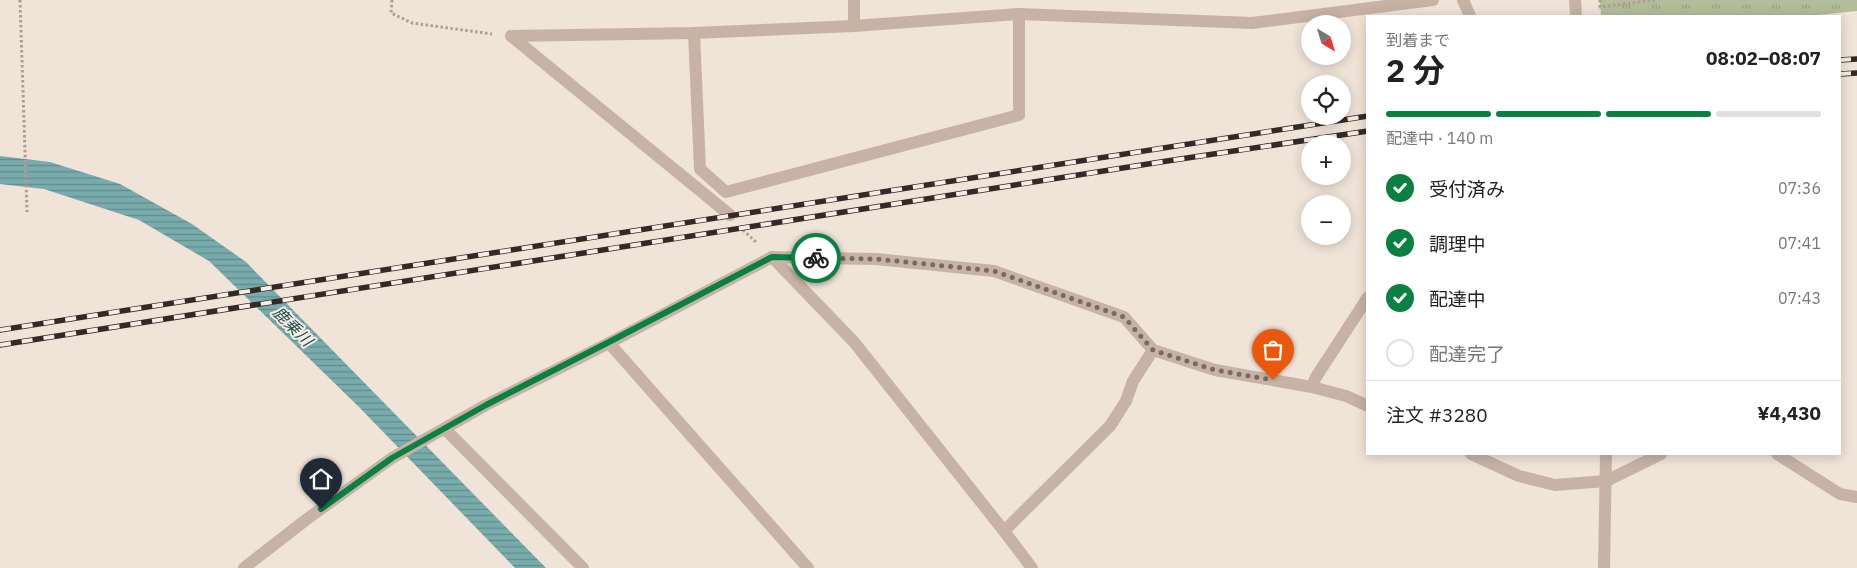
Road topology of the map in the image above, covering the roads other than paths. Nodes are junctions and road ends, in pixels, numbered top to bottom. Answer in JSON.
{"nodes":[{"id":1,"x":854,"y":0,"type":"edge"},
{"id":2,"x":1433,"y":0,"type":"edge"},
{"id":3,"x":1463,"y":0,"type":"edge"},
{"id":4,"x":1575,"y":0,"type":"edge"},
{"id":5,"x":1019,"y":14,"type":"junction"},
{"id":6,"x":1470,"y":15,"type":"edge"},
{"id":7,"x":1576,"y":15,"type":"edge"},
{"id":8,"x":854,"y":26,"type":"junction"},
{"id":9,"x":694,"y":33,"type":"junction"},
{"id":10,"x":730,"y":214,"type":"road end"},
{"id":11,"x":772,"y":257,"type":"junction"},
{"id":12,"x":1366,"y":300,"type":"edge"},
{"id":13,"x":609,"y":342,"type":"junction"},
{"id":14,"x":1153,"y":350,"type":"junction"},
{"id":15,"x":1312,"y":387,"type":"junction"},
{"id":16,"x":1366,"y":405,"type":"edge"},
{"id":17,"x":445,"y":429,"type":"junction"},
{"id":18,"x":1473,"y":455,"type":"edge"},
{"id":19,"x":1606,"y":455,"type":"edge"},
{"id":20,"x":1659,"y":455,"type":"edge"},
{"id":21,"x":1779,"y":455,"type":"edge"},
{"id":22,"x":1606,"y":481,"type":"junction"},
{"id":23,"x":1857,"y":497,"type":"edge"},
{"id":24,"x":1004,"y":530,"type":"junction"},
{"id":25,"x":244,"y":568,"type":"edge"},
{"id":26,"x":583,"y":568,"type":"edge"},
{"id":27,"x":808,"y":568,"type":"edge"},
{"id":28,"x":1032,"y":568,"type":"edge"},
{"id":29,"x":1604,"y":568,"type":"edge"}],
"edges":[{"from":1,"to":8,"type":"street"},
{"from":2,"to":5,"type":"street"},
{"from":3,"to":6,"type":"street"},
{"from":4,"to":7,"type":"street"},
{"from":5,"to":8,"type":"street"},
{"from":5,"to":9,"type":"street"},
{"from":8,"to":9,"type":"street"},
{"from":9,"to":10,"type":"street"},
{"from":11,"to":13,"type":"street"},
{"from":11,"to":14,"type":"street"},
{"from":11,"to":24,"type":"street"},
{"from":12,"to":15,"type":"street"},
{"from":13,"to":17,"type":"street"},
{"from":13,"to":27,"type":"street"},
{"from":14,"to":15,"type":"street"},
{"from":14,"to":24,"type":"street"},
{"from":15,"to":16,"type":"street"},
{"from":17,"to":25,"type":"street"},
{"from":17,"to":26,"type":"street"},
{"from":18,"to":22,"type":"street"},
{"from":19,"to":22,"type":"street"},
{"from":20,"to":22,"type":"street"},
{"from":21,"to":23,"type":"street"},
{"from":22,"to":29,"type":"street"},
{"from":24,"to":28,"type":"street"}]}
